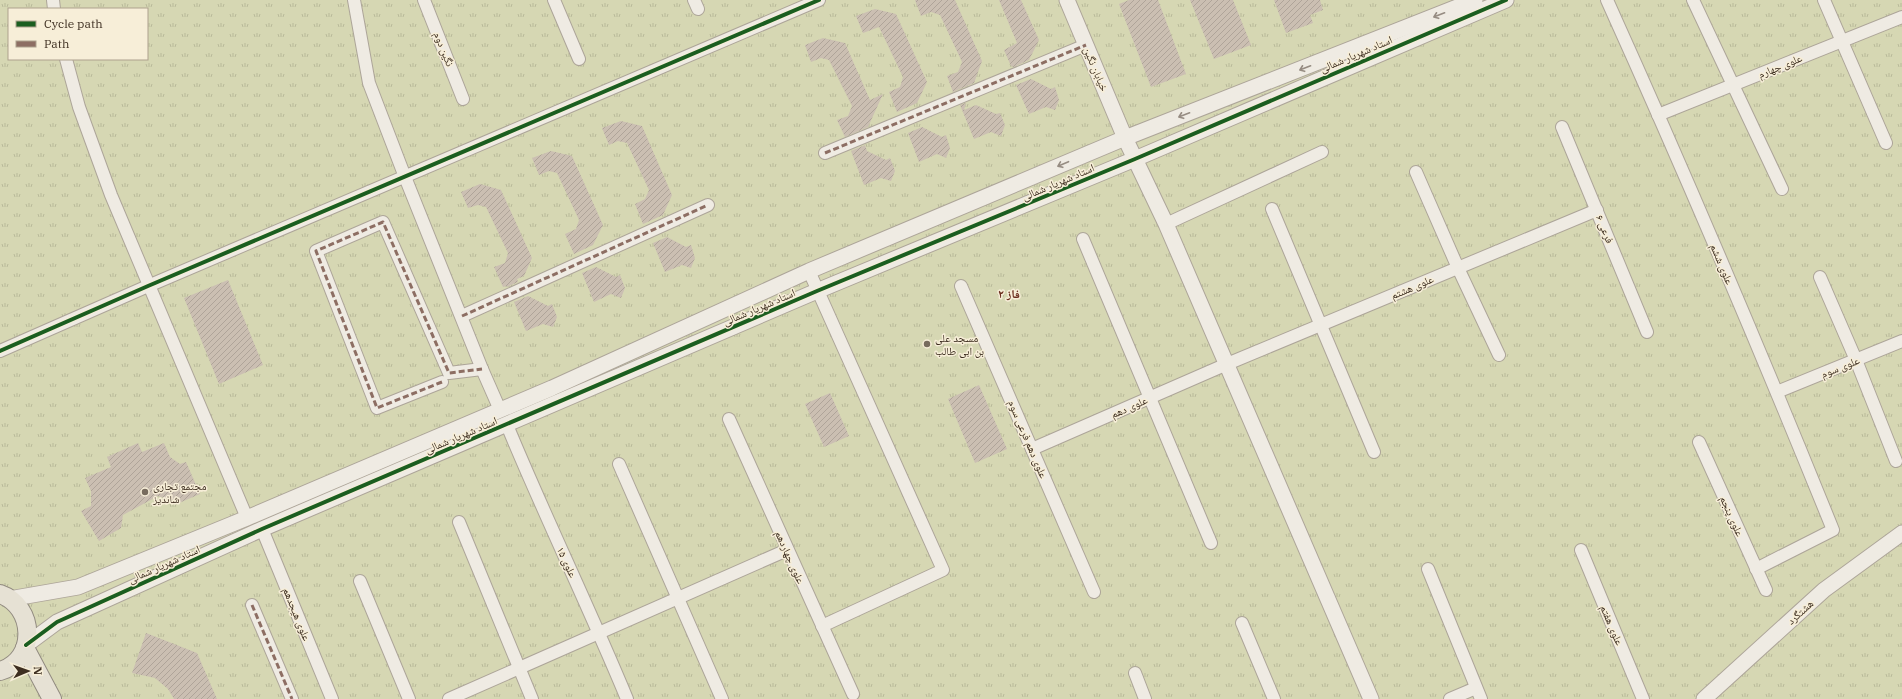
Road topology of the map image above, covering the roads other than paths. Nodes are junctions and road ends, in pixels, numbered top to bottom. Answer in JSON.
{"nodes":[{"id":1,"x":354,"y":0,"type":"edge"},
{"id":2,"x":424,"y":0,"type":"edge"},
{"id":3,"x":554,"y":0,"type":"edge"},
{"id":4,"x":819,"y":0,"type":"edge"},
{"id":5,"x":1067,"y":0,"type":"edge"},
{"id":6,"x":1475,"y":0,"type":"edge"},
{"id":7,"x":1506,"y":0,"type":"edge"},
{"id":8,"x":1607,"y":0,"type":"edge"},
{"id":9,"x":1693,"y":0,"type":"edge"},
{"id":10,"x":1824,"y":0,"type":"edge"},
{"id":11,"x":1902,"y":17,"type":"edge"},
{"id":12,"x":1843,"y":41,"type":"junction"},
{"id":13,"x":1086,"y":45,"type":"junction"},
{"id":14,"x":579,"y":59,"type":"dead end"},
{"id":15,"x":66,"y":60,"type":"edge"},
{"id":16,"x":1733,"y":85,"type":"junction"},
{"id":17,"x":463,"y":99,"type":"dead end"},
{"id":18,"x":1658,"y":115,"type":"junction"},
{"id":19,"x":1562,"y":127,"type":"dead end"},
{"id":20,"x":1125,"y":138,"type":"junction"},
{"id":21,"x":1886,"y":143,"type":"dead end"},
{"id":22,"x":1322,"y":152,"type":"dead end"},
{"id":23,"x":824,"y":154,"type":"dead end"},
{"id":24,"x":1135,"y":159,"type":"junction"},
{"id":25,"x":1416,"y":172,"type":"dead end"},
{"id":26,"x":405,"y":177,"type":"junction"},
{"id":27,"x":1782,"y":189,"type":"dead end"},
{"id":28,"x":708,"y":205,"type":"dead end"},
{"id":29,"x":1272,"y":210,"type":"dead end"},
{"id":30,"x":1596,"y":210,"type":"junction"},
{"id":31,"x":1166,"y":224,"type":"junction"},
{"id":32,"x":1083,"y":239,"type":"dead end"},
{"id":33,"x":1458,"y":268,"type":"junction"},
{"id":34,"x":809,"y":271,"type":"junction"},
{"id":35,"x":1820,"y":276,"type":"dead end"},
{"id":36,"x":148,"y":286,"type":"junction"},
{"id":37,"x":961,"y":286,"type":"dead end"},
{"id":38,"x":817,"y":291,"type":"junction"},
{"id":39,"x":462,"y":316,"type":"junction"},
{"id":40,"x":1320,"y":325,"type":"junction"},
{"id":41,"x":1647,"y":332,"type":"dead end"},
{"id":42,"x":1902,"y":341,"type":"edge"},
{"id":43,"x":0,"y":351,"type":"edge"},
{"id":44,"x":1499,"y":355,"type":"dead end"},
{"id":45,"x":1856,"y":360,"type":"junction"},
{"id":46,"x":1227,"y":364,"type":"junction"},
{"id":47,"x":482,"y":369,"type":"junction"},
{"id":48,"x":442,"y":382,"type":"dead end"},
{"id":49,"x":1777,"y":392,"type":"junction"},
{"id":50,"x":1148,"y":398,"type":"junction"},
{"id":51,"x":500,"y":410,"type":"junction"},
{"id":52,"x":728,"y":419,"type":"dead end"},
{"id":53,"x":507,"y":425,"type":"junction"},
{"id":54,"x":1699,"y":442,"type":"dead end"},
{"id":55,"x":1032,"y":449,"type":"junction"},
{"id":56,"x":1374,"y":452,"type":"dead end"},
{"id":57,"x":1896,"y":461,"type":"dead end"},
{"id":58,"x":619,"y":464,"type":"dead end"},
{"id":59,"x":247,"y":518,"type":"junction"},
{"id":60,"x":459,"y":522,"type":"dead end"},
{"id":61,"x":262,"y":529,"type":"junction"},
{"id":62,"x":1902,"y":533,"type":"edge"},
{"id":63,"x":1211,"y":543,"type":"dead end"},
{"id":64,"x":787,"y":550,"type":"junction"},
{"id":65,"x":1581,"y":550,"type":"dead end"},
{"id":66,"x":1756,"y":568,"type":"junction"},
{"id":67,"x":1428,"y":569,"type":"dead end"},
{"id":68,"x":360,"y":581,"type":"dead end"},
{"id":69,"x":1766,"y":590,"type":"dead end"},
{"id":70,"x":1094,"y":592,"type":"dead end"},
{"id":71,"x":3,"y":594,"type":"edge"},
{"id":72,"x":678,"y":598,"type":"junction"},
{"id":73,"x":252,"y":605,"type":"dead end"},
{"id":74,"x":1242,"y":623,"type":"dead end"},
{"id":75,"x":822,"y":626,"type":"junction"},
{"id":76,"x":599,"y":632,"type":"junction"},
{"id":77,"x":26,"y":646,"type":"junction"},
{"id":78,"x":518,"y":668,"type":"junction"},
{"id":79,"x":0,"y":671,"type":"edge"},
{"id":80,"x":1135,"y":673,"type":"dead end"},
{"id":81,"x":1478,"y":693,"type":"edge"},
{"id":82,"x":853,"y":694,"type":"dead end"},
{"id":83,"x":52,"y":699,"type":"edge"},
{"id":84,"x":292,"y":699,"type":"edge"},
{"id":85,"x":332,"y":699,"type":"edge"},
{"id":86,"x":409,"y":699,"type":"edge"},
{"id":87,"x":450,"y":699,"type":"edge"},
{"id":88,"x":532,"y":699,"type":"edge"},
{"id":89,"x":627,"y":699,"type":"edge"},
{"id":90,"x":722,"y":699,"type":"edge"},
{"id":91,"x":1146,"y":699,"type":"edge"},
{"id":92,"x":1274,"y":699,"type":"edge"},
{"id":93,"x":1371,"y":699,"type":"edge"},
{"id":94,"x":1450,"y":699,"type":"edge"},
{"id":95,"x":1643,"y":699,"type":"edge"},
{"id":96,"x":1704,"y":699,"type":"edge"}],
"edges":[{"from":1,"to":26,"type":"street"},
{"from":2,"to":17,"type":"street","name":"نگین دوم"},
{"from":3,"to":14,"type":"street"},
{"from":4,"to":26,"type":"street"},
{"from":5,"to":13,"type":"street","name":"خیابان نگین"},
{"from":6,"to":20,"type":"street","name":"استاد شهریار شمالی","one_way":true},
{"from":7,"to":24,"type":"street","name":"استاد شهریار شمالی"},
{"from":8,"to":18,"type":"street","name":"علوی ششم"},
{"from":9,"to":16,"type":"street"},
{"from":10,"to":12,"type":"street"},
{"from":11,"to":12,"type":"street","name":"علوی چهارم"},
{"from":12,"to":16,"type":"street","name":"علوی چهارم"},
{"from":12,"to":21,"type":"street"},
{"from":13,"to":20,"type":"street","name":"خیابان نگین"},
{"from":13,"to":23,"type":"street"},
{"from":15,"to":36,"type":"street"},
{"from":16,"to":18,"type":"street","name":"علوی چهارم"},
{"from":16,"to":27,"type":"street"},
{"from":18,"to":49,"type":"street","name":"علوی ششم"},
{"from":19,"to":30,"type":"street","name":"فرعی ۶"},
{"from":20,"to":24,"type":"street","name":"خیابان نگین"},
{"from":20,"to":34,"type":"street","name":"استاد شهریار شمالی","one_way":true},
{"from":22,"to":31,"type":"street"},
{"from":24,"to":31,"type":"street","name":"خیابان نگین"},
{"from":24,"to":38,"type":"street","name":"استاد شهریار شمالی"},
{"from":25,"to":33,"type":"street"},
{"from":26,"to":36,"type":"street"},
{"from":26,"to":39,"type":"street"},
{"from":28,"to":39,"type":"street"},
{"from":29,"to":40,"type":"street"},
{"from":30,"to":33,"type":"street","name":"علوی هشتم"},
{"from":30,"to":41,"type":"street","name":"فرعی ۶"},
{"from":31,"to":46,"type":"street","name":"خیابان نگین"},
{"from":32,"to":50,"type":"street"},
{"from":33,"to":40,"type":"street","name":"علوی هشتم"},
{"from":33,"to":44,"type":"street"},
{"from":34,"to":38,"type":"street"},
{"from":34,"to":51,"type":"street","name":"استاد شهریار شمالی"},
{"from":35,"to":45,"type":"street"},
{"from":36,"to":43,"type":"street"},
{"from":36,"to":59,"type":"street"},
{"from":37,"to":55,"type":"street","name":"علوی دهم فرعی سوم"},
{"from":38,"to":53,"type":"street","name":"استاد شهریار شمالی"},
{"from":38,"to":75,"type":"street"},
{"from":39,"to":47,"type":"street"},
{"from":40,"to":46,"type":"street","name":"علوی هشتم"},
{"from":40,"to":56,"type":"street"},
{"from":42,"to":45,"type":"street","name":"علوی سوم"},
{"from":45,"to":49,"type":"street","name":"علوی سوم"},
{"from":45,"to":57,"type":"street"},
{"from":46,"to":50,"type":"street","name":"علوی دهم"},
{"from":46,"to":93,"type":"street","name":"خیابان نگین"},
{"from":47,"to":48,"type":"street"},
{"from":47,"to":51,"type":"street"},
{"from":49,"to":66,"type":"street","name":"علوی ششم"},
{"from":50,"to":55,"type":"street","name":"علوی دهم"},
{"from":50,"to":63,"type":"street"},
{"from":51,"to":53,"type":"street"},
{"from":51,"to":59,"type":"street","name":"استاد شهریار شمالی"},
{"from":52,"to":64,"type":"street","name":"علوی چهاردهم"},
{"from":53,"to":61,"type":"street","name":"استاد شهریار شمالی"},
{"from":53,"to":76,"type":"street","name":"علوی ۱۵"},
{"from":54,"to":66,"type":"street","name":"علوی پنجم"},
{"from":55,"to":70,"type":"street","name":"علوی دهم فرعی سوم"},
{"from":58,"to":72,"type":"street"},
{"from":59,"to":71,"type":"street","name":"استاد شهریار شمالی"},
{"from":60,"to":78,"type":"street"},
{"from":61,"to":77,"type":"street","name":"استاد شهریار شمالی"},
{"from":61,"to":85,"type":"street","name":"علوی هیجدهم"},
{"from":62,"to":96,"type":"street","name":"هشتگرد"},
{"from":64,"to":72,"type":"street"},
{"from":64,"to":75,"type":"street","name":"علوی چهاردهم"},
{"from":65,"to":95,"type":"street","name":"علوی هفتم"},
{"from":66,"to":69,"type":"street","name":"علوی پنجم"},
{"from":67,"to":81,"type":"street"},
{"from":68,"to":86,"type":"street"},
{"from":71,"to":77,"type":"main road"},
{"from":72,"to":76,"type":"street"},
{"from":72,"to":90,"type":"street"},
{"from":73,"to":84,"type":"street"},
{"from":74,"to":92,"type":"street"},
{"from":75,"to":82,"type":"street","name":"علوی چهاردهم"},
{"from":76,"to":78,"type":"street"},
{"from":76,"to":89,"type":"street","name":"علوی ۱۵"},
{"from":77,"to":79,"type":"main road"},
{"from":77,"to":83,"type":"main road"},
{"from":78,"to":87,"type":"street"},
{"from":78,"to":88,"type":"street"},
{"from":80,"to":91,"type":"street"},
{"from":81,"to":94,"type":"street"}]}
